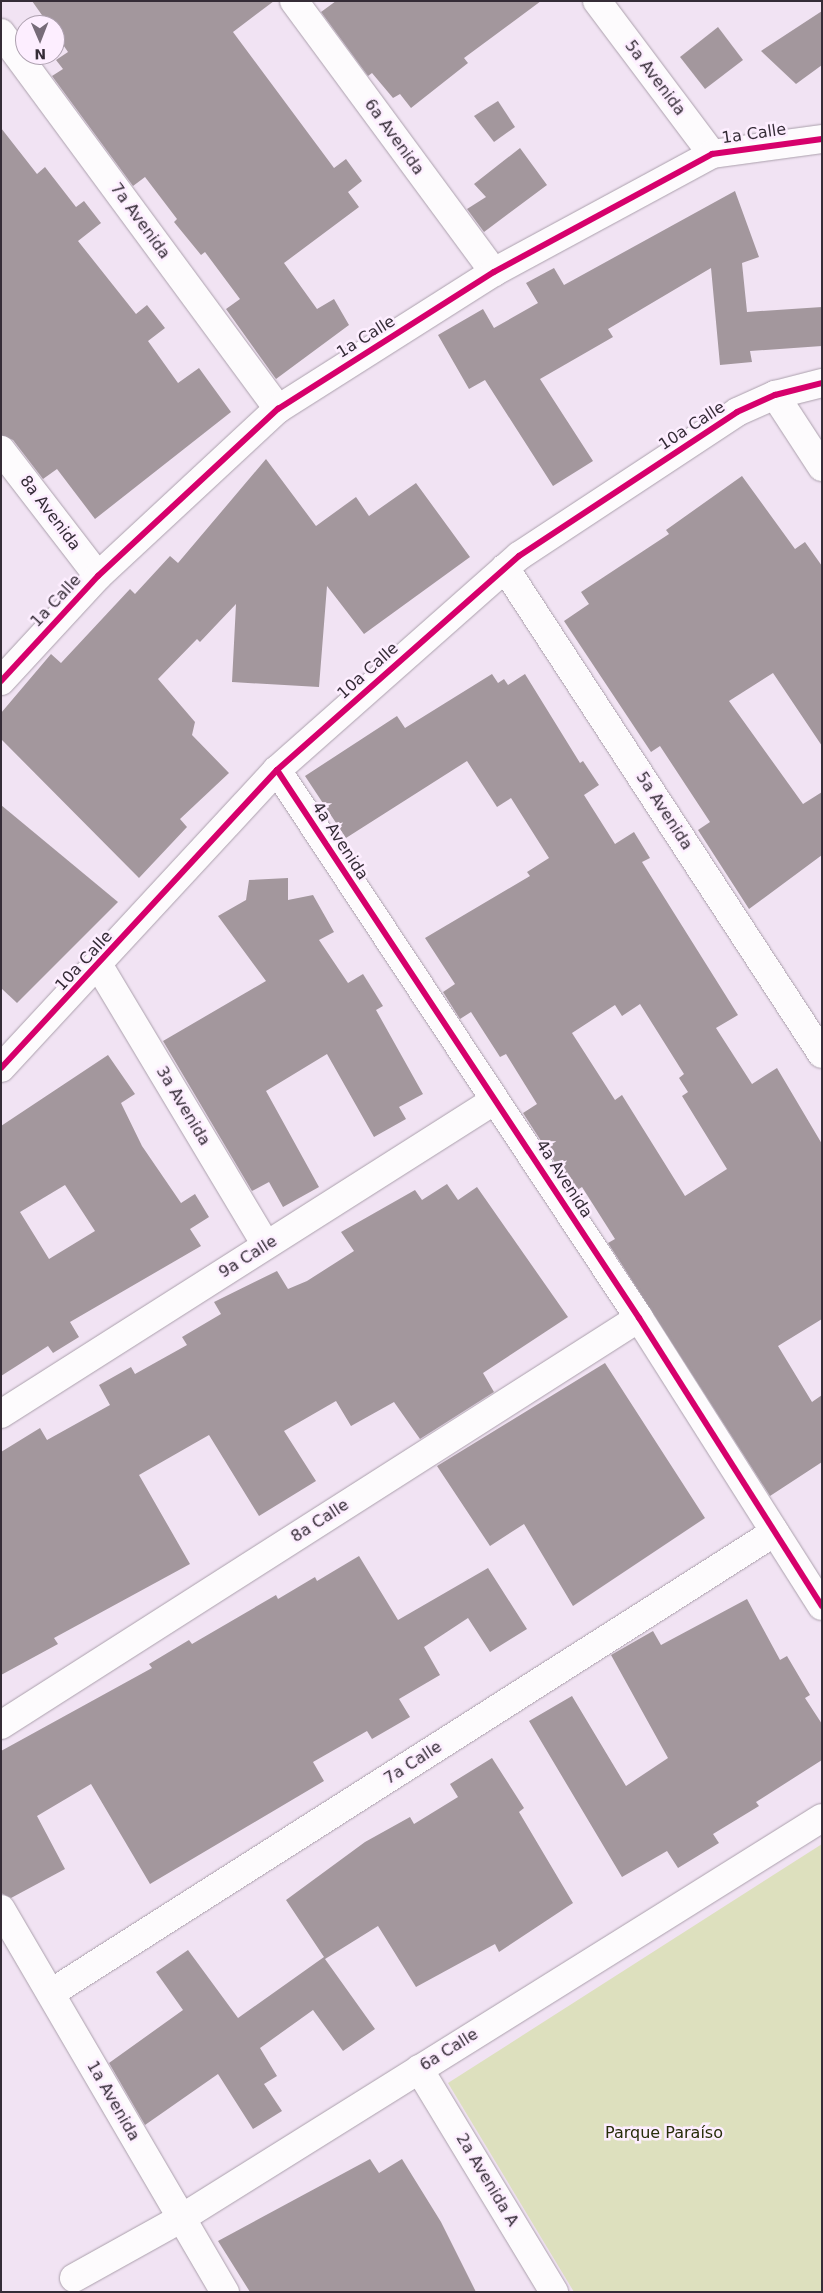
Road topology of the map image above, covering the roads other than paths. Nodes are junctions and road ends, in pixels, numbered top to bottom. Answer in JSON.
{"nodes":[{"id":1,"x":294,"y":1,"type":"edge"},
{"id":2,"x":597,"y":1,"type":"edge"},
{"id":3,"x":1,"y":33,"type":"edge"},
{"id":4,"x":822,"y":139,"type":"edge"},
{"id":5,"x":712,"y":154,"type":"junction"},
{"id":6,"x":494,"y":272,"type":"junction"},
{"id":7,"x":822,"y":383,"type":"edge"},
{"id":8,"x":775,"y":395,"type":"junction"},
{"id":9,"x":278,"y":409,"type":"junction"},
{"id":10,"x":1,"y":450,"type":"edge"},
{"id":11,"x":822,"y":467,"type":"edge"},
{"id":12,"x":506,"y":568,"type":"junction"},
{"id":13,"x":98,"y":576,"type":"junction"},
{"id":14,"x":1,"y":681,"type":"edge"},
{"id":15,"x":277,"y":770,"type":"junction"},
{"id":16,"x":99,"y":966,"type":"junction"},
{"id":17,"x":822,"y":1054,"type":"edge"},
{"id":18,"x":1,"y":1068,"type":"edge"},
{"id":19,"x":495,"y":1100,"type":"junction"},
{"id":20,"x":266,"y":1245,"type":"junction"},
{"id":21,"x":639,"y":1318,"type":"junction"},
{"id":22,"x":1,"y":1414,"type":"edge"},
{"id":23,"x":775,"y":1532,"type":"junction"},
{"id":24,"x":822,"y":1606,"type":"edge"},
{"id":25,"x":1,"y":1725,"type":"edge"},
{"id":26,"x":822,"y":1818,"type":"edge"},
{"id":27,"x":1,"y":1909,"type":"edge"},
{"id":28,"x":51,"y":1993,"type":"junction"},
{"id":29,"x":420,"y":2069,"type":"junction"},
{"id":30,"x":180,"y":2218,"type":"junction"},
{"id":31,"x":74,"y":2278,"type":"dead end"},
{"id":32,"x":225,"y":2292,"type":"edge"},
{"id":33,"x":554,"y":2292,"type":"edge"}],
"edges":[{"from":1,"to":6,"type":"street","name":"6a Avenida"},
{"from":2,"to":5,"type":"street","name":"5a Avenida"},
{"from":3,"to":9,"type":"street","name":"7a Avenida"},
{"from":4,"to":5,"type":"street","name":"1a Calle"},
{"from":5,"to":6,"type":"street","name":"1a Calle"},
{"from":6,"to":9,"type":"street","name":"1a Calle"},
{"from":7,"to":8,"type":"street","name":"10a Calle"},
{"from":8,"to":11,"type":"street"},
{"from":8,"to":12,"type":"street","name":"10a Calle"},
{"from":9,"to":13,"type":"street","name":"1a Calle"},
{"from":10,"to":13,"type":"street","name":"8a Avenida"},
{"from":12,"to":15,"type":"street","name":"10a Calle"},
{"from":12,"to":17,"type":"street","name":"5a Avenida"},
{"from":13,"to":14,"type":"street","name":"1a Calle"},
{"from":15,"to":16,"type":"street","name":"10a Calle"},
{"from":15,"to":19,"type":"street","name":"4a Avenida"},
{"from":16,"to":18,"type":"street","name":"10a Calle"},
{"from":16,"to":20,"type":"street","name":"3a Avenida"},
{"from":19,"to":20,"type":"street","name":"9a Calle"},
{"from":19,"to":21,"type":"street","name":"4a Avenida"},
{"from":20,"to":22,"type":"street","name":"9a Calle"},
{"from":21,"to":23,"type":"street","name":"4a Avenida"},
{"from":21,"to":25,"type":"street","name":"8a Calle"},
{"from":23,"to":24,"type":"street","name":"4a Avenida"},
{"from":23,"to":28,"type":"street","name":"7a Calle"},
{"from":26,"to":29,"type":"street","name":"6a Calle"},
{"from":27,"to":28,"type":"street","name":"1a Avenida"},
{"from":28,"to":30,"type":"street","name":"1a Avenida"},
{"from":29,"to":30,"type":"street","name":"6a Calle"},
{"from":29,"to":33,"type":"street","name":"2a Avenida A"},
{"from":30,"to":31,"type":"street","name":"6a Calle"},
{"from":30,"to":32,"type":"street","name":"1a Avenida"}]}
